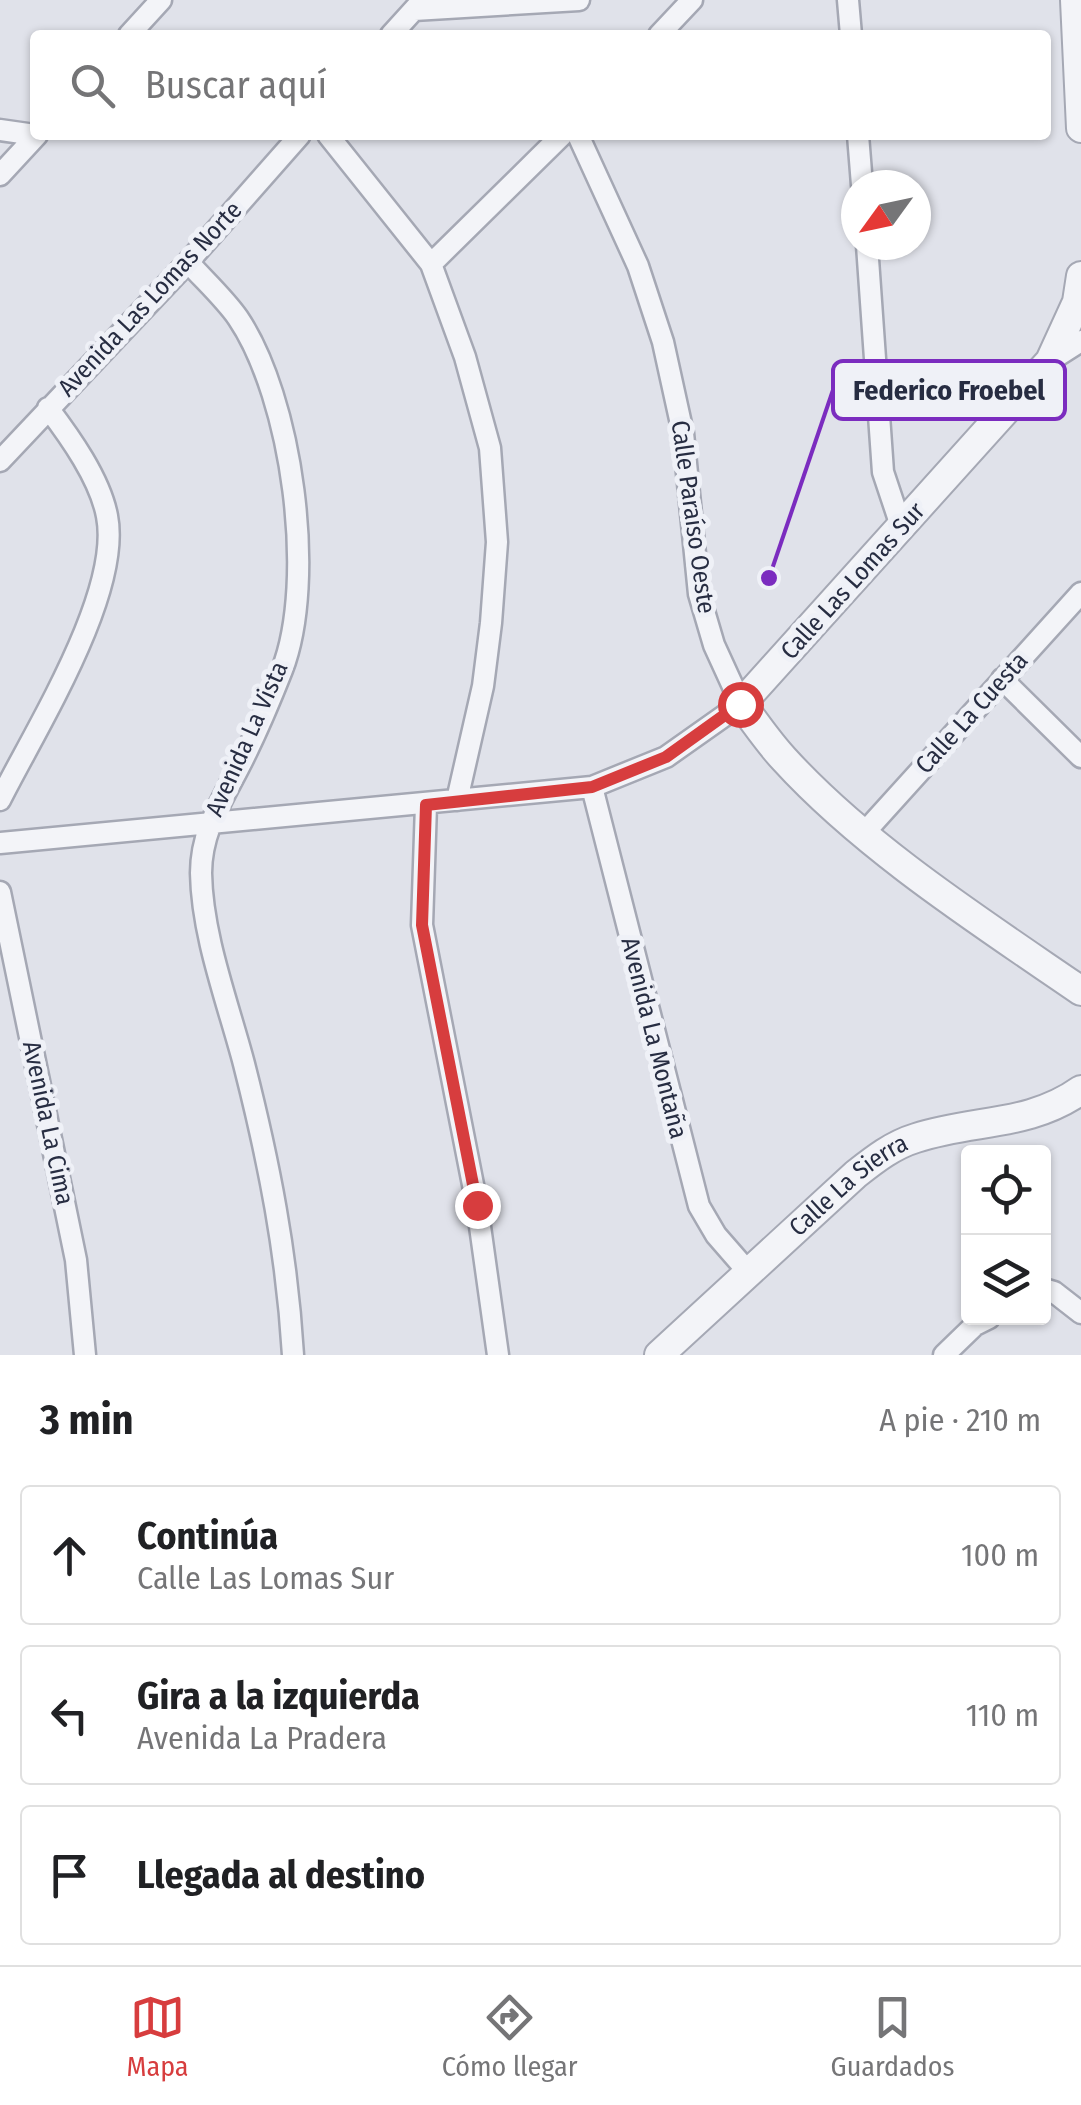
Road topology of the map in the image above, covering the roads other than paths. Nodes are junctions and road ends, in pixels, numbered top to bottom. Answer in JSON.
{"nodes":[{"id":1,"x":161,"y":0,"type":"edge"},
{"id":2,"x":580,"y":0,"type":"edge"},
{"id":3,"x":692,"y":0,"type":"edge"},
{"id":4,"x":848,"y":0,"type":"edge"},
{"id":5,"x":1076,"y":0,"type":"edge"},
{"id":6,"x":418,"y":5,"type":"edge"},
{"id":7,"x":134,"y":30,"type":"edge"},
{"id":8,"x":396,"y":30,"type":"edge"},
{"id":9,"x":664,"y":30,"type":"edge"},
{"id":10,"x":851,"y":30,"type":"edge"},
{"id":11,"x":1081,"y":128,"type":"edge"},
{"id":12,"x":0,"y":130,"type":"edge"},
{"id":13,"x":30,"y":134,"type":"edge"},
{"id":14,"x":32,"y":140,"type":"edge"},
{"id":15,"x":296,"y":140,"type":"edge"},
{"id":16,"x":332,"y":140,"type":"edge"},
{"id":17,"x":557,"y":140,"type":"edge"},
{"id":18,"x":580,"y":140,"type":"edge"},
{"id":19,"x":858,"y":140,"type":"edge"},
{"id":20,"x":861,"y":170,"type":"edge"},
{"id":21,"x":0,"y":175,"type":"edge"},
{"id":22,"x":868,"y":260,"type":"edge"},
{"id":23,"x":188,"y":262,"type":"junction"},
{"id":24,"x":431,"y":264,"type":"junction"},
{"id":25,"x":1081,"y":276,"type":"edge"},
{"id":26,"x":1081,"y":341,"type":"edge"},
{"id":27,"x":1050,"y":361,"type":"junction"},
{"id":28,"x":48,"y":408,"type":"junction"},
{"id":29,"x":0,"y":461,"type":"edge"},
{"id":30,"x":902,"y":529,"type":"junction"},
{"id":31,"x":1081,"y":593,"type":"edge"},
{"id":32,"x":1002,"y":679,"type":"junction"},
{"id":33,"x":740,"y":704,"type":"junction"},
{"id":34,"x":1081,"y":757,"type":"edge"},
{"id":35,"x":592,"y":787,"type":"junction"},
{"id":36,"x":0,"y":800,"type":"edge"},
{"id":37,"x":457,"y":800,"type":"junction"},
{"id":38,"x":426,"y":805,"type":"junction"},
{"id":39,"x":208,"y":826,"type":"junction"},
{"id":40,"x":864,"y":833,"type":"junction"},
{"id":41,"x":0,"y":843,"type":"edge"},
{"id":42,"x":0,"y":892,"type":"edge"},
{"id":43,"x":1081,"y":990,"type":"edge"},
{"id":44,"x":1081,"y":1090,"type":"edge"},
{"id":45,"x":750,"y":1274,"type":"junction"},
{"id":46,"x":1051,"y":1291,"type":"edge"},
{"id":47,"x":1081,"y":1313,"type":"edge"},
{"id":48,"x":977,"y":1325,"type":"edge"},
{"id":49,"x":85,"y":1355,"type":"edge"},
{"id":50,"x":293,"y":1355,"type":"edge"},
{"id":51,"x":498,"y":1355,"type":"edge"},
{"id":52,"x":660,"y":1355,"type":"edge"},
{"id":53,"x":944,"y":1355,"type":"edge"}],
"edges":[{"from":1,"to":7,"type":"street"},
{"from":2,"to":6,"type":"street"},
{"from":3,"to":9,"type":"street"},
{"from":4,"to":10,"type":"street"},
{"from":5,"to":11,"type":"street"},
{"from":6,"to":8,"type":"street"},
{"from":12,"to":13,"type":"street"},
{"from":14,"to":21,"type":"street"},
{"from":15,"to":23,"type":"street","name":"Avenida Las Lomas Norte"},
{"from":16,"to":24,"type":"street"},
{"from":17,"to":24,"type":"street"},
{"from":18,"to":33,"type":"street","name":"Calle Paraíso Oeste"},
{"from":19,"to":20,"type":"street"},
{"from":22,"to":30,"type":"street"},
{"from":23,"to":28,"type":"street","name":"Avenida Las Lomas Norte"},
{"from":23,"to":39,"type":"street","name":"Avenida La Vista"},
{"from":24,"to":37,"type":"street"},
{"from":25,"to":27,"type":"street"},
{"from":26,"to":27,"type":"street","name":"Calle Las Lomas Sur"},
{"from":27,"to":30,"type":"street","name":"Calle Las Lomas Sur"},
{"from":28,"to":29,"type":"street","name":"Avenida Las Lomas Norte"},
{"from":28,"to":36,"type":"street"},
{"from":30,"to":33,"type":"street","name":"Calle Las Lomas Sur"},
{"from":31,"to":32,"type":"street","name":"Calle La Cuesta"},
{"from":32,"to":34,"type":"street"},
{"from":32,"to":40,"type":"street","name":"Calle La Cuesta"},
{"from":33,"to":35,"type":"street","name":"Calle Las Lomas Sur"},
{"from":33,"to":40,"type":"street","name":"Calle Paraíso Oeste"},
{"from":35,"to":37,"type":"street","name":"Calle Las Lomas Sur"},
{"from":35,"to":45,"type":"street","name":"Avenida La Montaña"},
{"from":37,"to":38,"type":"street","name":"Calle Las Lomas Sur"},
{"from":38,"to":39,"type":"street","name":"Calle Las Lomas Sur"},
{"from":38,"to":51,"type":"street"},
{"from":39,"to":41,"type":"street","name":"Calle Las Lomas Sur"},
{"from":39,"to":50,"type":"street","name":"Avenida La Vista"},
{"from":40,"to":43,"type":"street","name":"Calle Paraíso Oeste"},
{"from":42,"to":49,"type":"street","name":"Avenida La Cima"},
{"from":44,"to":45,"type":"street","name":"Calle La Sierra"},
{"from":45,"to":52,"type":"street","name":"Calle La Sierra"},
{"from":46,"to":47,"type":"street"},
{"from":48,"to":53,"type":"street"}]}
